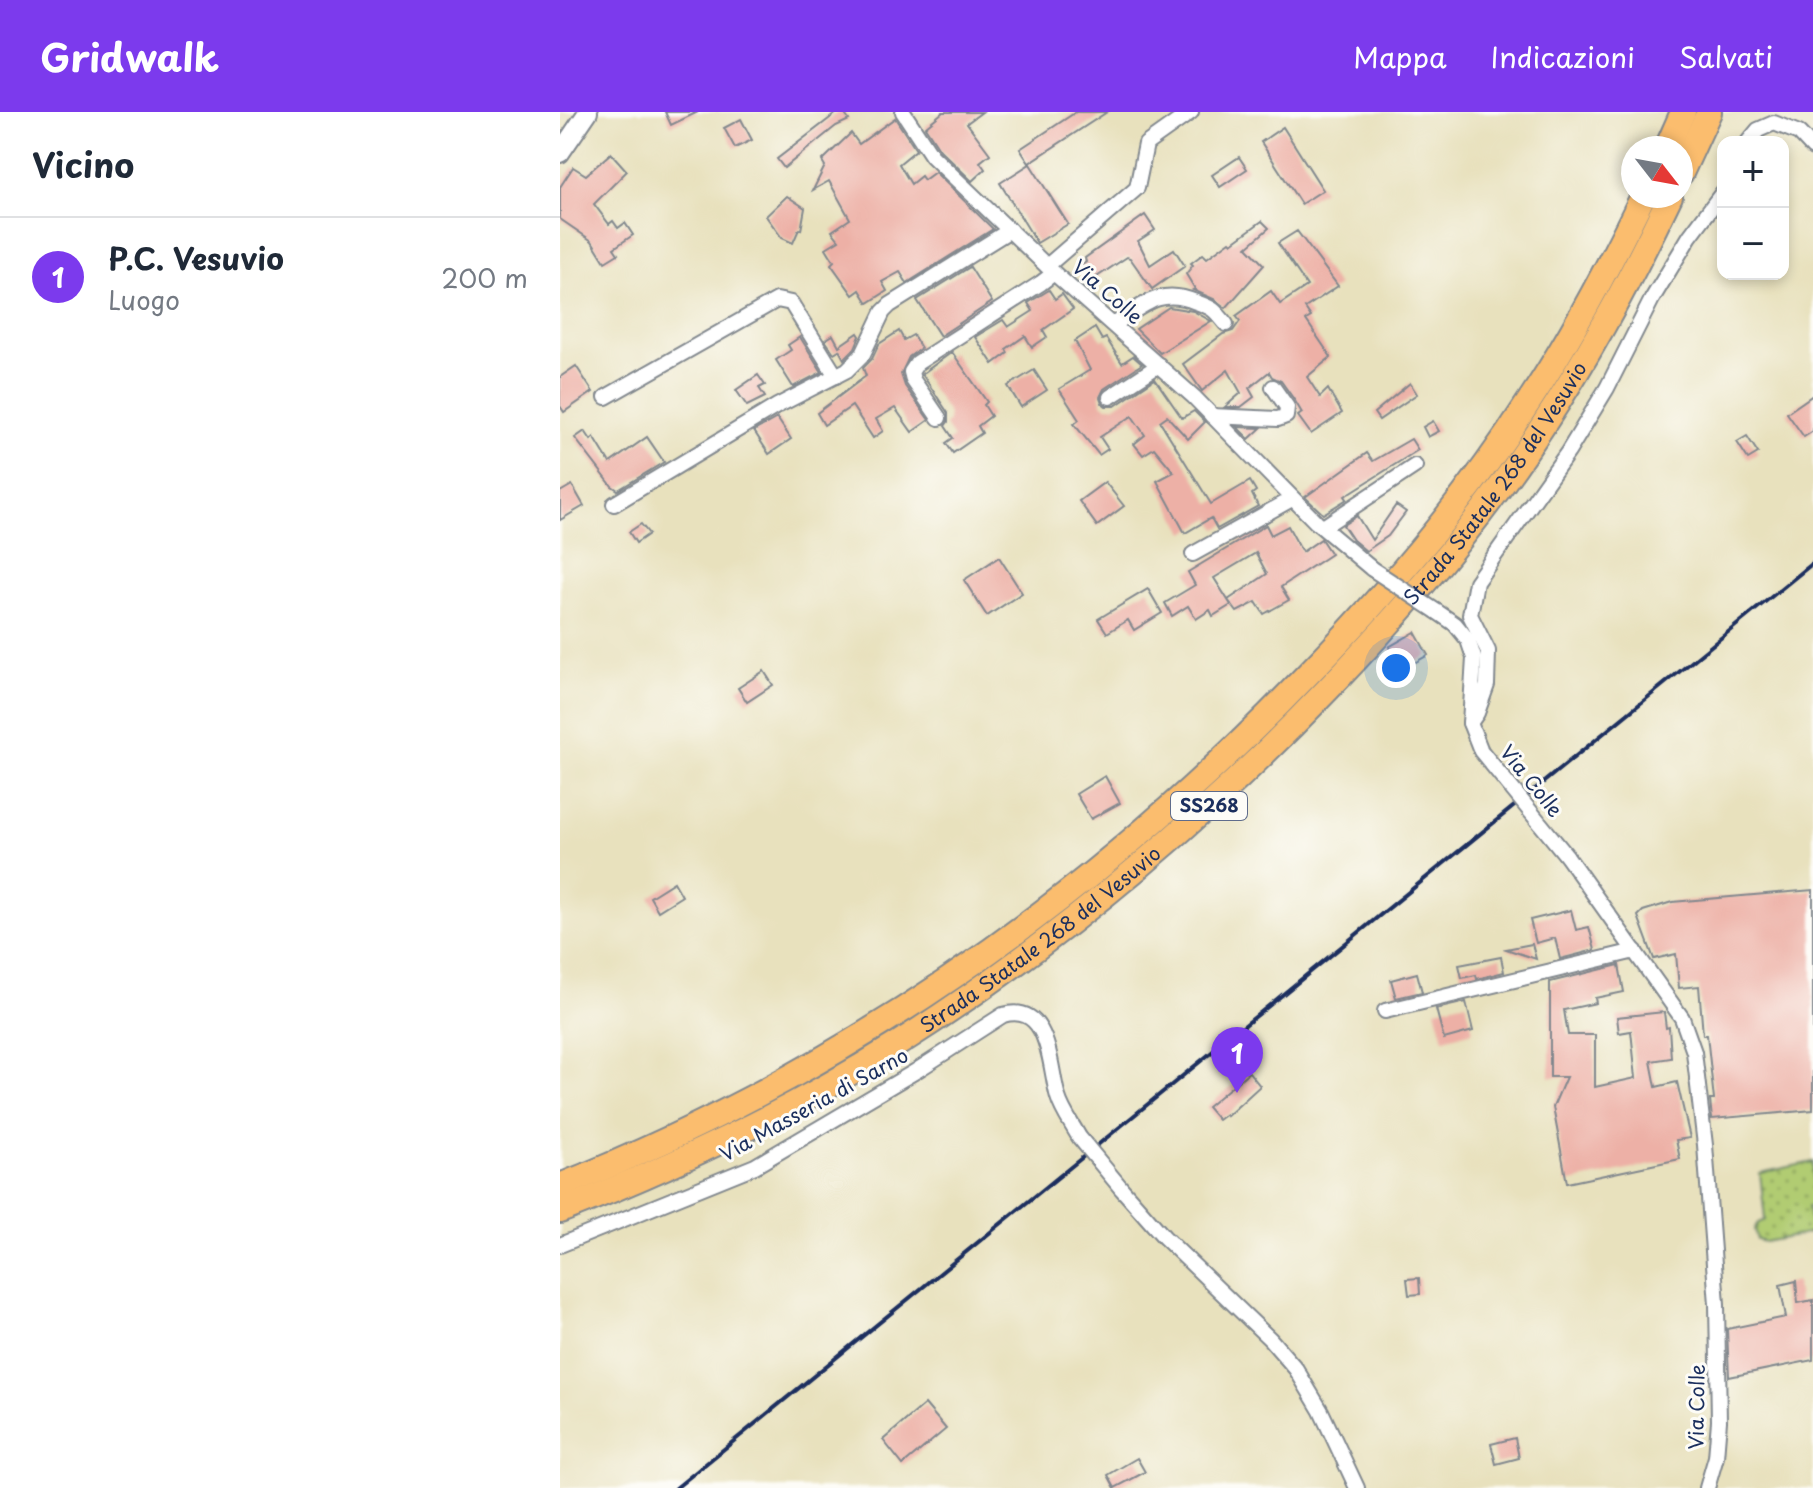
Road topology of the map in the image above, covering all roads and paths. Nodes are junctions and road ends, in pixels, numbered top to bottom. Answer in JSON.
{"nodes":[{"id":1,"x":588,"y":112,"type":"edge"},
{"id":2,"x":903,"y":112,"type":"edge"},
{"id":3,"x":1191,"y":112,"type":"edge"},
{"id":4,"x":1683,"y":112,"type":"edge"},
{"id":5,"x":1709,"y":112,"type":"edge"},
{"id":6,"x":1672,"y":136,"type":"edge"},
{"id":7,"x":1753,"y":136,"type":"edge"},
{"id":8,"x":1693,"y":147,"type":"edge"},
{"id":9,"x":1813,"y":148,"type":"edge"},
{"id":10,"x":560,"y":153,"type":"edge"},
{"id":11,"x":1717,"y":200,"type":"edge"},
{"id":12,"x":1637,"y":208,"type":"edge"},
{"id":13,"x":1664,"y":208,"type":"edge"},
{"id":14,"x":1010,"y":230,"type":"junction"},
{"id":15,"x":1050,"y":269,"type":"junction"},
{"id":16,"x":1115,"y":324,"type":"junction"},
{"id":17,"x":1226,"y":324,"type":"dead end"},
{"id":18,"x":1159,"y":365,"type":"junction"},
{"id":19,"x":836,"y":376,"type":"junction"},
{"id":20,"x":1273,"y":387,"type":"dead end"},
{"id":21,"x":606,"y":397,"type":"dead end"},
{"id":22,"x":1110,"y":397,"type":"dead end"},
{"id":23,"x":1212,"y":416,"type":"junction"},
{"id":24,"x":939,"y":418,"type":"dead end"},
{"id":25,"x":1415,"y":466,"type":"dead end"},
{"id":26,"x":1292,"y":499,"type":"junction"},
{"id":27,"x":614,"y":504,"type":"dead end"},
{"id":28,"x":1323,"y":527,"type":"junction"},
{"id":29,"x":1193,"y":554,"type":"dead end"},
{"id":30,"x":1470,"y":723,"type":"junction"},
{"id":31,"x":1635,"y":951,"type":"junction"},
{"id":32,"x":1385,"y":1011,"type":"dead end"},
{"id":33,"x":560,"y":1186,"type":"edge"},
{"id":34,"x":560,"y":1211,"type":"edge"},
{"id":35,"x":560,"y":1245,"type":"edge"},
{"id":36,"x":1357,"y":1488,"type":"edge"},
{"id":37,"x":1707,"y":1488,"type":"edge"}],
"edges":[{"from":1,"to":10,"type":"street"},
{"from":2,"to":14,"type":"street","name":"Via Colle"},
{"from":3,"to":15,"type":"street"},
{"from":4,"to":6,"type":"highway"},
{"from":5,"to":8,"type":"highway"},
{"from":7,"to":9,"type":"street"},
{"from":11,"to":30,"type":"street"},
{"from":12,"to":33,"type":"highway","name":"Strada Statale 268 del Vesuvio","number":"SS268"},
{"from":13,"to":34,"type":"highway","name":"Strada Statale 268 del Vesuvio","number":"SS268"},
{"from":14,"to":15,"type":"street","name":"Via Colle"},
{"from":14,"to":19,"type":"street"},
{"from":15,"to":16,"type":"street","name":"Via Colle"},
{"from":15,"to":24,"type":"street"},
{"from":16,"to":17,"type":"street"},
{"from":16,"to":18,"type":"street","name":"Via Colle"},
{"from":18,"to":22,"type":"street"},
{"from":18,"to":23,"type":"street","name":"Via Colle"},
{"from":19,"to":21,"type":"street"},
{"from":19,"to":27,"type":"street"},
{"from":20,"to":23,"type":"street"},
{"from":23,"to":26,"type":"street","name":"Via Colle"},
{"from":25,"to":28,"type":"street"},
{"from":26,"to":28,"type":"street","name":"Via Colle"},
{"from":26,"to":29,"type":"street"},
{"from":28,"to":30,"type":"street","name":"Via Colle","bridge":true},
{"from":30,"to":31,"type":"street","name":"Via Colle","bridge":true},
{"from":31,"to":32,"type":"street"},
{"from":31,"to":37,"type":"street","name":"Via Colle"},
{"from":35,"to":36,"type":"street","name":"Via Masseria di Sarno","bridge":true}]}
